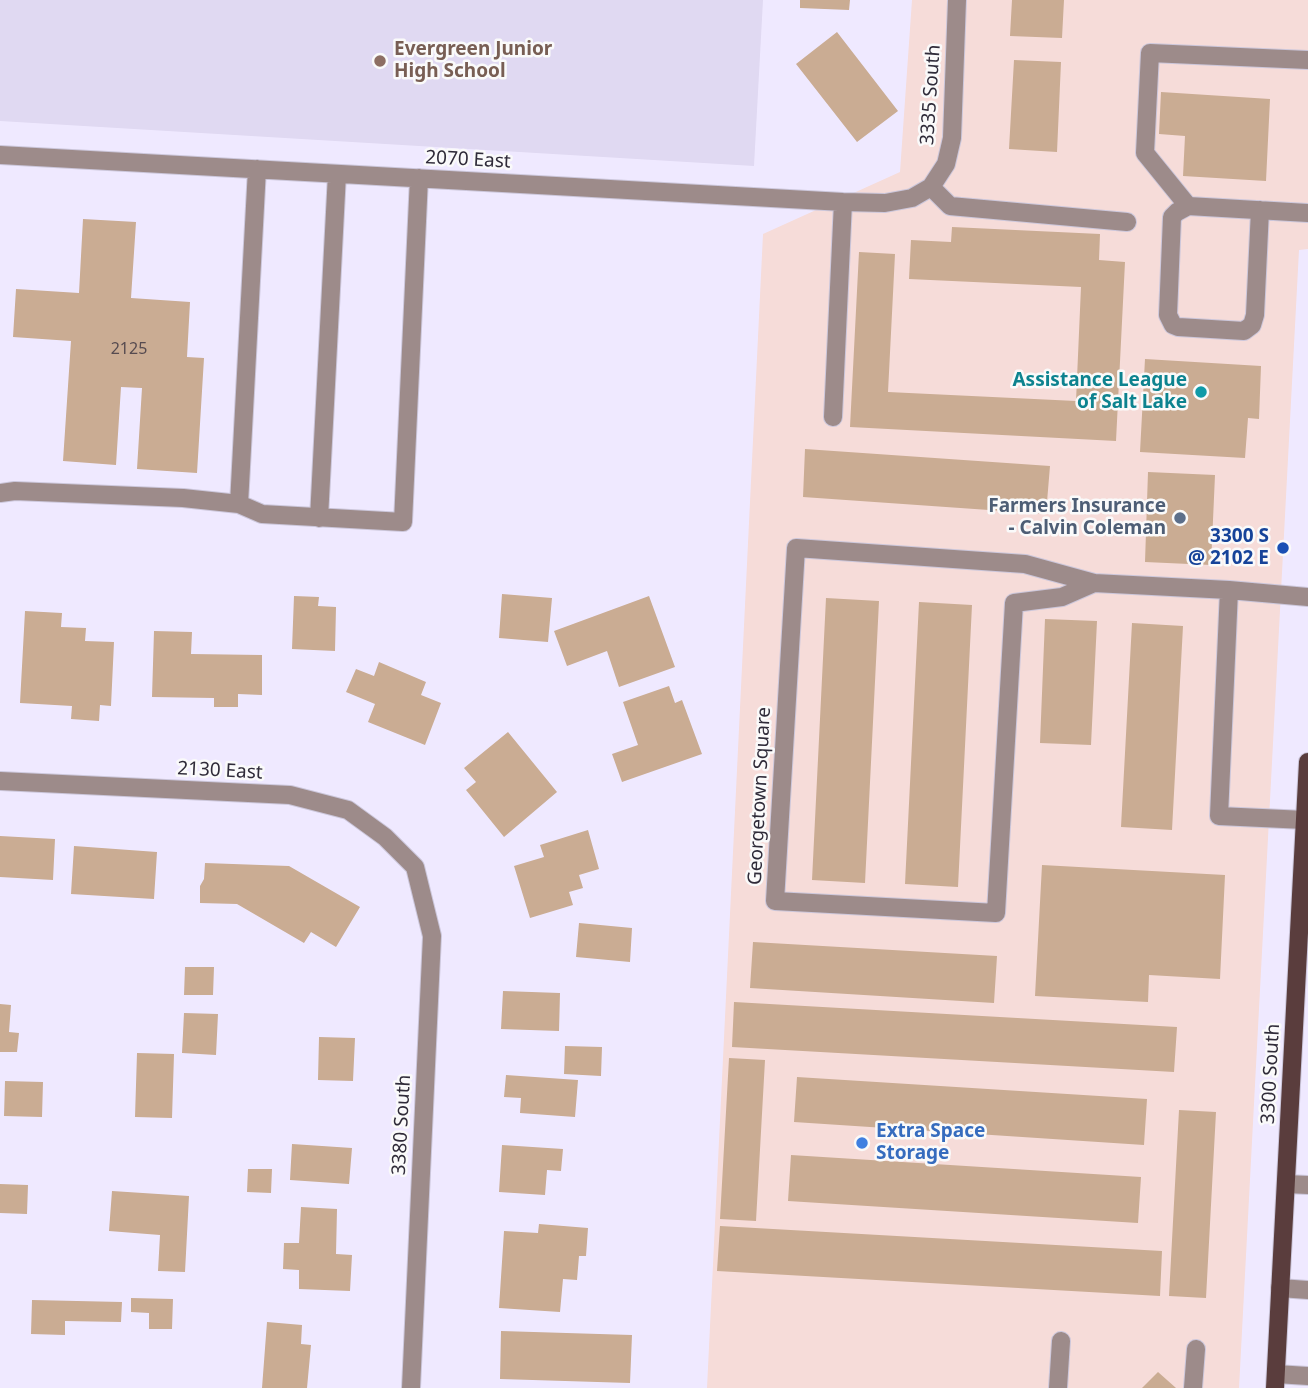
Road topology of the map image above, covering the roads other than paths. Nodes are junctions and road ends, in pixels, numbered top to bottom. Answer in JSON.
{"nodes":[{"id":1,"x":957,"y":0,"type":"edge"},
{"id":2,"x":1308,"y":60,"type":"edge"},
{"id":3,"x":0,"y":155,"type":"edge"},
{"id":4,"x":257,"y":169,"type":"junction"},
{"id":5,"x":337,"y":174,"type":"junction"},
{"id":6,"x":419,"y":178,"type":"junction"},
{"id":7,"x":931,"y":187,"type":"junction"},
{"id":8,"x":843,"y":202,"type":"junction"},
{"id":9,"x":1188,"y":206,"type":"junction"},
{"id":10,"x":1260,"y":210,"type":"junction"},
{"id":11,"x":1308,"y":213,"type":"edge"},
{"id":12,"x":1127,"y":222,"type":"dead end"},
{"id":13,"x":833,"y":416,"type":"dead end"},
{"id":14,"x":0,"y":493,"type":"edge"},
{"id":15,"x":239,"y":504,"type":"junction"},
{"id":16,"x":319,"y":518,"type":"junction"},
{"id":17,"x":1094,"y":583,"type":"junction"},
{"id":18,"x":1229,"y":590,"type":"junction"},
{"id":19,"x":1308,"y":597,"type":"edge"},
{"id":20,"x":1308,"y":762,"type":"edge"},
{"id":21,"x":1308,"y":768,"type":"edge"},
{"id":22,"x":0,"y":781,"type":"edge"},
{"id":23,"x":1305,"y":820,"type":"junction"},
{"id":24,"x":415,"y":867,"type":"joint"},
{"id":25,"x":1305,"y":870,"type":"edge"},
{"id":26,"x":1304,"y":930,"type":"edge"},
{"id":27,"x":1301,"y":1034,"type":"edge"},
{"id":28,"x":1286,"y":1184,"type":"junction"},
{"id":29,"x":1308,"y":1185,"type":"edge"},
{"id":30,"x":1280,"y":1288,"type":"junction"},
{"id":31,"x":1308,"y":1290,"type":"edge"},
{"id":32,"x":1061,"y":1341,"type":"dead end"},
{"id":33,"x":1196,"y":1349,"type":"dead end"},
{"id":34,"x":1308,"y":1376,"type":"edge"},
{"id":35,"x":1275,"y":1381,"type":"edge"},
{"id":36,"x":411,"y":1388,"type":"edge"},
{"id":37,"x":1058,"y":1388,"type":"edge"},
{"id":38,"x":1194,"y":1388,"type":"edge"}],
"edges":[{"from":1,"to":7,"type":"street","name":"3335 South"},
{"from":2,"to":9,"type":"street"},
{"from":3,"to":4,"type":"street","name":"2070 East"},
{"from":4,"to":5,"type":"street","name":"2070 East"},
{"from":4,"to":15,"type":"street"},
{"from":5,"to":6,"type":"street","name":"2070 East"},
{"from":5,"to":16,"type":"street"},
{"from":6,"to":8,"type":"street","name":"2070 East"},
{"from":6,"to":16,"type":"street"},
{"from":7,"to":8,"type":"street","name":"2070 East"},
{"from":7,"to":12,"type":"street"},
{"from":8,"to":13,"type":"street"},
{"from":9,"to":10,"type":"street"},
{"from":9,"to":10,"type":"street"},
{"from":10,"to":11,"type":"street"},
{"from":14,"to":15,"type":"street"},
{"from":15,"to":16,"type":"street"},
{"from":17,"to":17,"type":"street","name":"Georgetown Square"},
{"from":17,"to":18,"type":"street","name":"Georgetown Square"},
{"from":18,"to":19,"type":"street","name":"Georgetown Square"},
{"from":18,"to":23,"type":"street"},
{"from":20,"to":21,"type":"main road","name":"3300 South"},
{"from":21,"to":23,"type":"main road","name":"3300 South"},
{"from":22,"to":24,"type":"street","name":"2130 East"},
{"from":23,"to":25,"type":"main road","name":"3300 South"},
{"from":24,"to":36,"type":"street","name":"3380 South"},
{"from":25,"to":26,"type":"main road","name":"3300 South"},
{"from":26,"to":27,"type":"main road","name":"3300 South"},
{"from":27,"to":28,"type":"main road","name":"3300 South"},
{"from":28,"to":29,"type":"street"},
{"from":28,"to":30,"type":"main road","name":"3300 South"},
{"from":30,"to":31,"type":"street"},
{"from":30,"to":35,"type":"main road","name":"3300 South"},
{"from":32,"to":37,"type":"street"},
{"from":33,"to":38,"type":"street"},
{"from":34,"to":35,"type":"street"}]}
